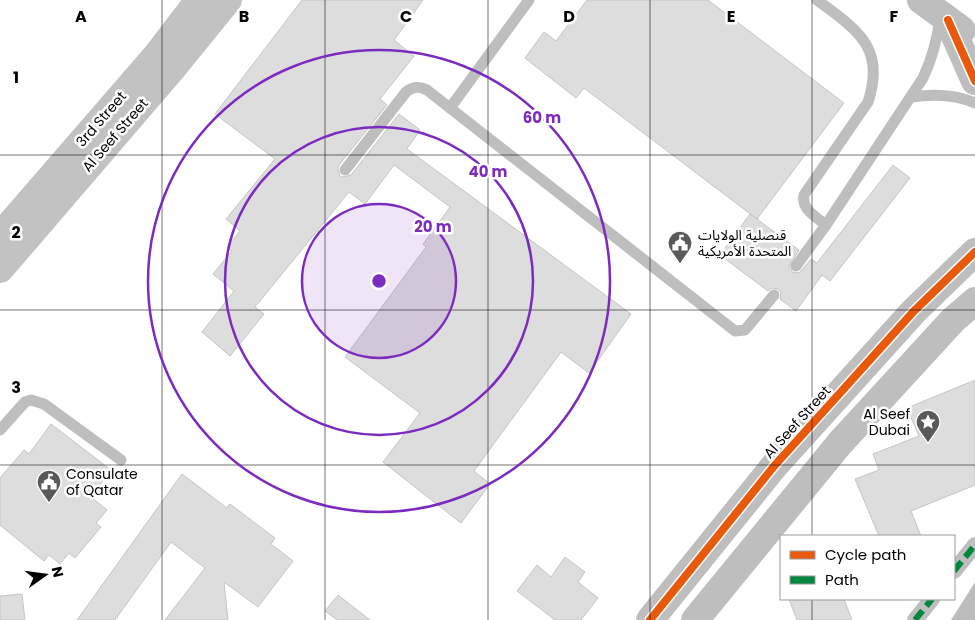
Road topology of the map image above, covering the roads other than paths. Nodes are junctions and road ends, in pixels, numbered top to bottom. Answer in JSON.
{"nodes":[{"id":1,"x":199,"y":0,"type":"edge"},
{"id":2,"x":228,"y":0,"type":"edge"},
{"id":3,"x":529,"y":0,"type":"edge"},
{"id":4,"x":817,"y":0,"type":"edge"},
{"id":5,"x":936,"y":11,"type":"edge"},
{"id":6,"x":975,"y":39,"type":"edge"},
{"id":7,"x":975,"y":81,"type":"edge"},
{"id":8,"x":911,"y":97,"type":"junction"},
{"id":9,"x":975,"y":103,"type":"edge"},
{"id":10,"x":450,"y":108,"type":"junction"},
{"id":11,"x":346,"y":170,"type":"dead end"},
{"id":12,"x":826,"y":225,"type":"junction"},
{"id":13,"x":0,"y":236,"type":"edge"},
{"id":14,"x":974,"y":251,"type":"edge"},
{"id":15,"x":796,"y":266,"type":"dead end"},
{"id":16,"x":0,"y":268,"type":"edge"},
{"id":17,"x":774,"y":295,"type":"dead end"},
{"id":18,"x":975,"y":301,"type":"edge"},
{"id":19,"x":0,"y":430,"type":"edge"},
{"id":20,"x":121,"y":460,"type":"dead end"},
{"id":21,"x":975,"y":545,"type":"edge"},
{"id":22,"x":955,"y":570,"type":"edge"},
{"id":23,"x":931,"y":600,"type":"edge"},
{"id":24,"x":650,"y":620,"type":"edge"},
{"id":25,"x":694,"y":620,"type":"edge"},
{"id":26,"x":915,"y":620,"type":"edge"}],
"edges":[{"from":1,"to":13,"type":"main road","name":"3rd Street"},
{"from":2,"to":16,"type":"main road","name":"Al Seef Street"},
{"from":3,"to":10,"type":"lane"},
{"from":4,"to":12,"type":"lane"},
{"from":5,"to":6,"type":"street"},
{"from":5,"to":7,"type":"street"},
{"from":5,"to":8,"type":"lane"},
{"from":8,"to":9,"type":"lane"},
{"from":8,"to":12,"type":"lane"},
{"from":10,"to":11,"type":"lane"},
{"from":10,"to":17,"type":"lane"},
{"from":12,"to":15,"type":"lane"},
{"from":14,"to":24,"type":"street","name":"Al Seef Street"},
{"from":18,"to":25,"type":"street"},
{"from":19,"to":20,"type":"lane"},
{"from":21,"to":22,"type":"street"},
{"from":23,"to":26,"type":"street"}]}
